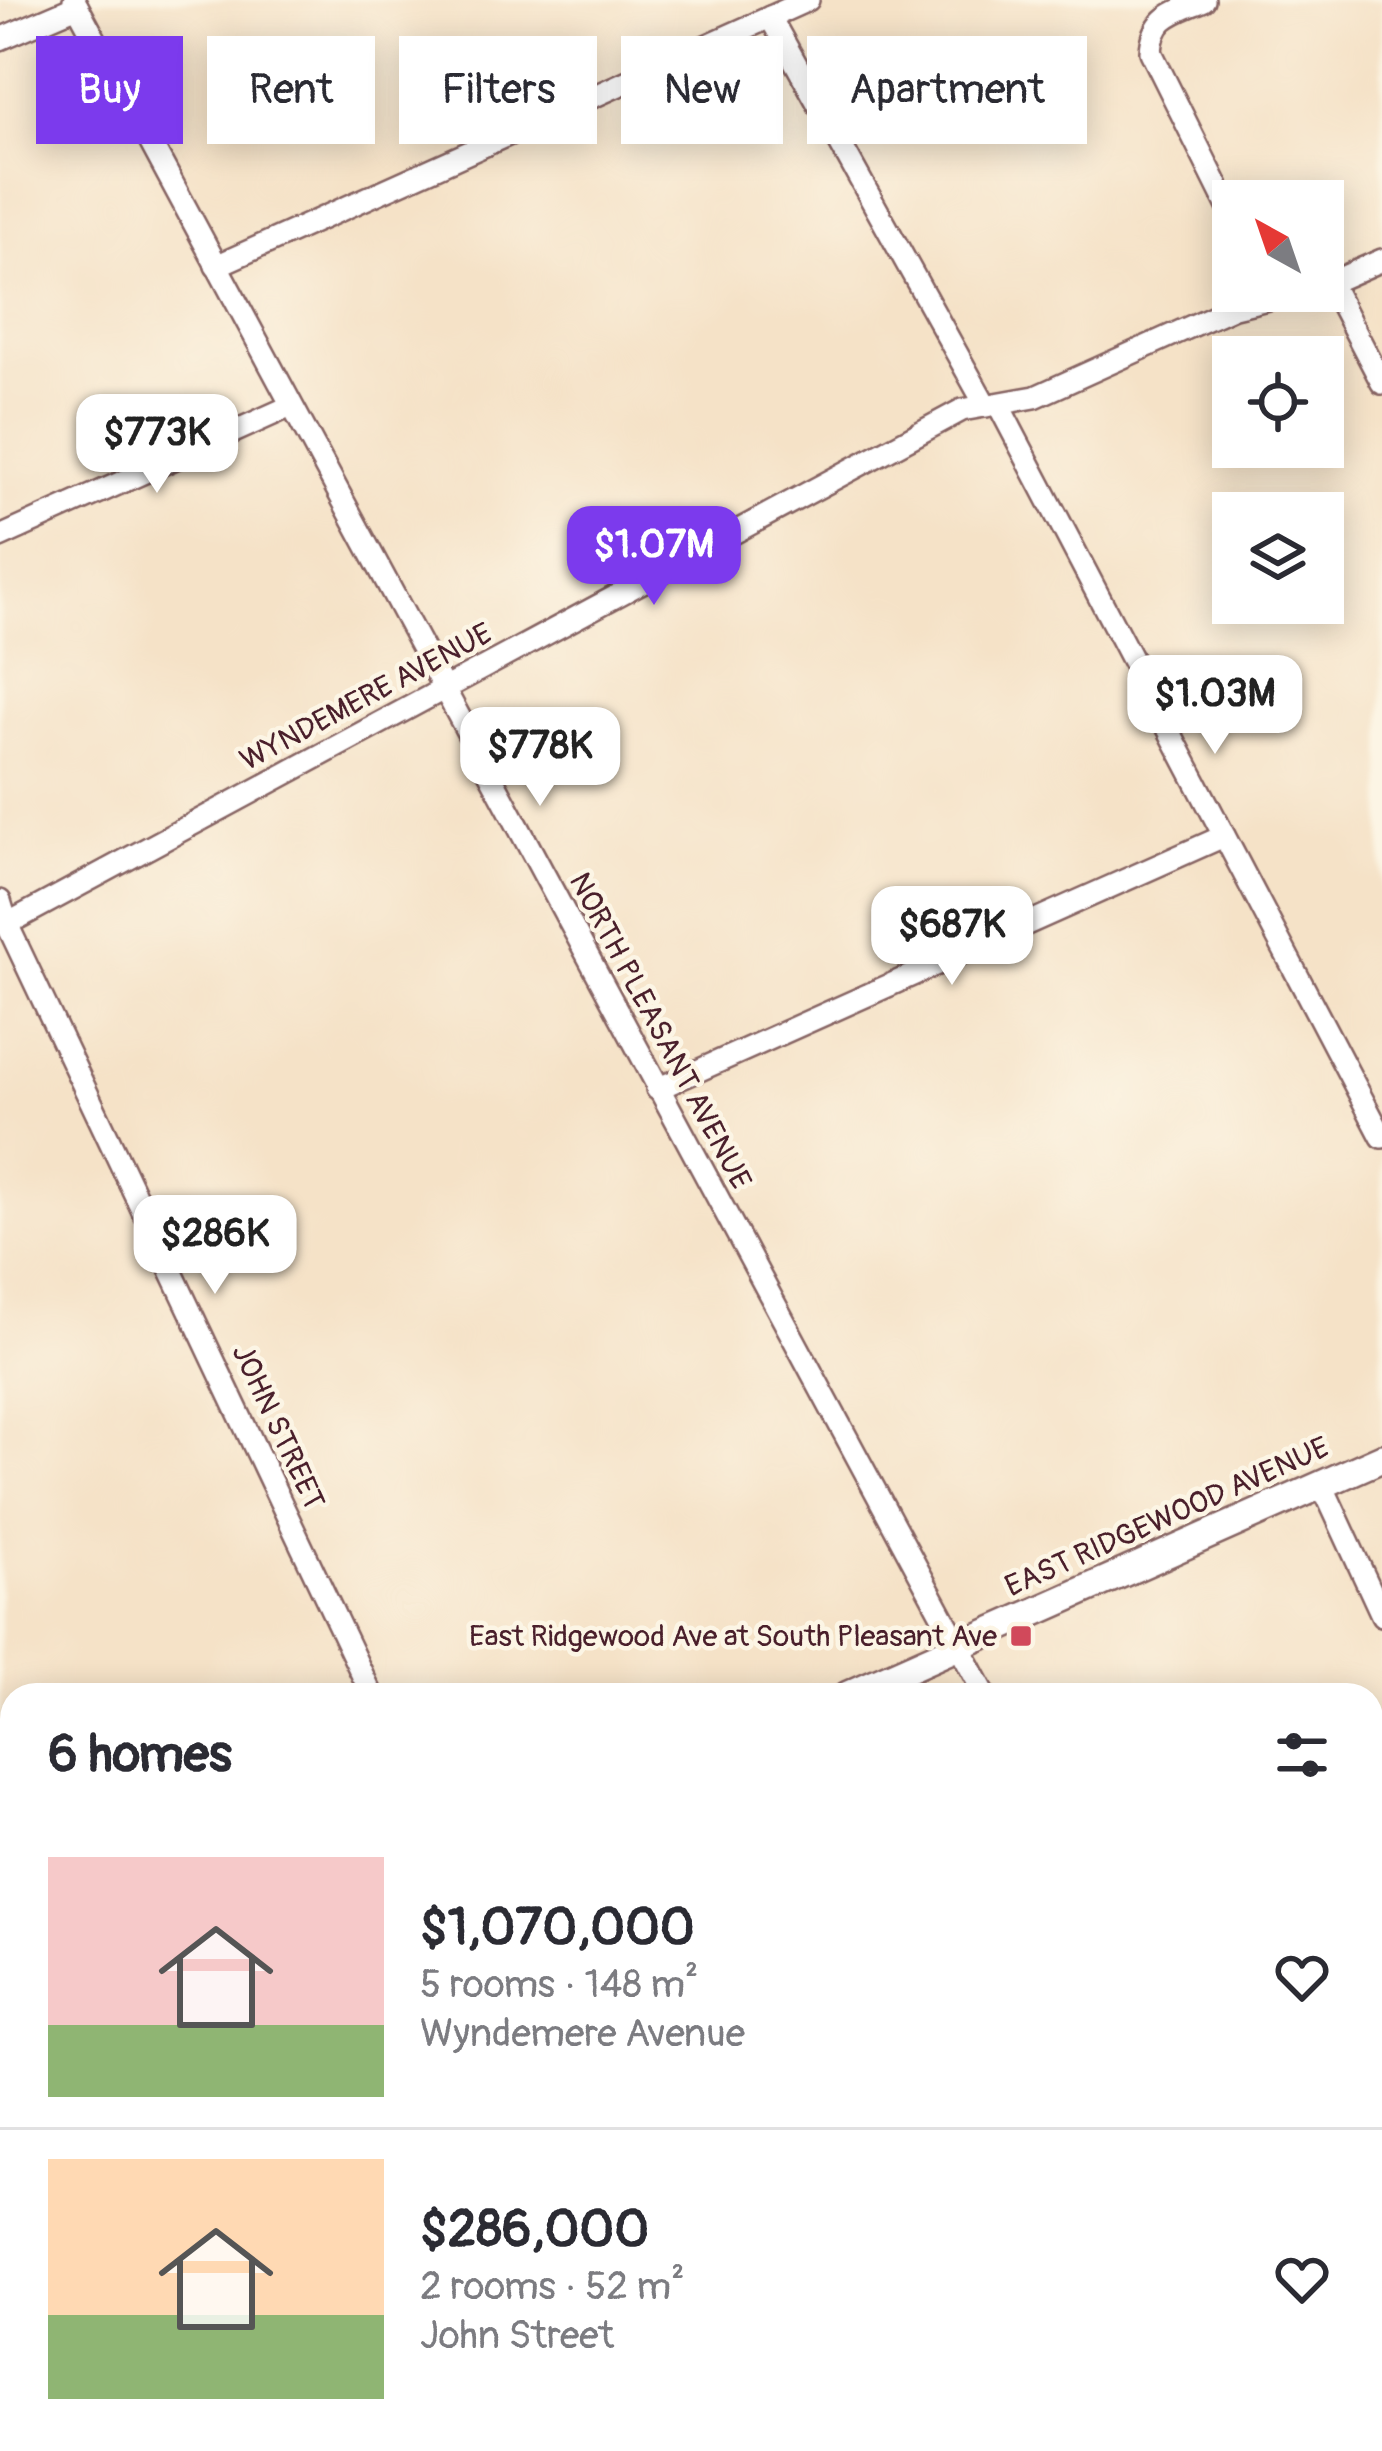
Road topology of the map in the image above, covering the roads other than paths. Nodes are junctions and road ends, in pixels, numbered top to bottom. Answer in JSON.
{"nodes":[{"id":1,"x":808,"y":0,"type":"edge"},
{"id":2,"x":1204,"y":0,"type":"edge"},
{"id":3,"x":75,"y":3,"type":"edge"},
{"id":4,"x":772,"y":10,"type":"edge"},
{"id":5,"x":0,"y":40,"type":"edge"},
{"id":6,"x":1214,"y":180,"type":"edge"},
{"id":7,"x":1382,"y":260,"type":"edge"},
{"id":8,"x":217,"y":266,"type":"junction"},
{"id":9,"x":1344,"y":277,"type":"edge"},
{"id":10,"x":1225,"y":312,"type":"edge"},
{"id":11,"x":1342,"y":312,"type":"edge"},
{"id":12,"x":1382,"y":383,"type":"edge"},
{"id":13,"x":992,"y":405,"type":"junction"},
{"id":14,"x":291,"y":406,"type":"junction"},
{"id":15,"x":0,"y":537,"type":"edge"},
{"id":16,"x":443,"y":689,"type":"junction"},
{"id":17,"x":1224,"y":836,"type":"junction"},
{"id":18,"x":0,"y":901,"type":"edge"},
{"id":19,"x":7,"y":924,"type":"junction"},
{"id":20,"x":657,"y":1089,"type":"junction"},
{"id":21,"x":1382,"y":1137,"type":"edge"},
{"id":22,"x":1382,"y":1458,"type":"edge"},
{"id":23,"x":1322,"y":1485,"type":"junction"},
{"id":24,"x":1382,"y":1615,"type":"edge"},
{"id":25,"x":958,"y":1645,"type":"junction"},
{"id":26,"x":366,"y":1683,"type":"edge"},
{"id":27,"x":874,"y":1683,"type":"edge"},
{"id":28,"x":979,"y":1683,"type":"edge"}],
"edges":[{"from":1,"to":4,"type":"street"},
{"from":2,"to":6,"type":"street"},
{"from":3,"to":5,"type":"street"},
{"from":3,"to":8,"type":"street","name":"NORTH PLEASANT AVENUE"},
{"from":4,"to":8,"type":"street"},
{"from":4,"to":13,"type":"street"},
{"from":7,"to":9,"type":"street"},
{"from":8,"to":14,"type":"street","name":"NORTH PLEASANT AVENUE"},
{"from":10,"to":13,"type":"street","name":"WYNDEMERE AVENUE"},
{"from":11,"to":12,"type":"street"},
{"from":13,"to":16,"type":"street","name":"WYNDEMERE AVENUE"},
{"from":13,"to":17,"type":"street"},
{"from":14,"to":15,"type":"street"},
{"from":14,"to":16,"type":"street","name":"NORTH PLEASANT AVENUE"},
{"from":16,"to":19,"type":"street","name":"WYNDEMERE AVENUE"},
{"from":16,"to":20,"type":"street","name":"NORTH PLEASANT AVENUE"},
{"from":17,"to":20,"type":"street"},
{"from":17,"to":21,"type":"street"},
{"from":18,"to":19,"type":"street"},
{"from":19,"to":26,"type":"street","name":"JOHN STREET"},
{"from":20,"to":25,"type":"street","name":"NORTH PLEASANT AVENUE"},
{"from":22,"to":23,"type":"main road","name":"EAST RIDGEWOOD AVENUE"},
{"from":23,"to":24,"type":"street"},
{"from":23,"to":25,"type":"main road","name":"EAST RIDGEWOOD AVENUE"},
{"from":25,"to":27,"type":"main road","name":"EAST RIDGEWOOD AVENUE"},
{"from":25,"to":28,"type":"street","name":"NORTH PLEASANT AVENUE"}]}
